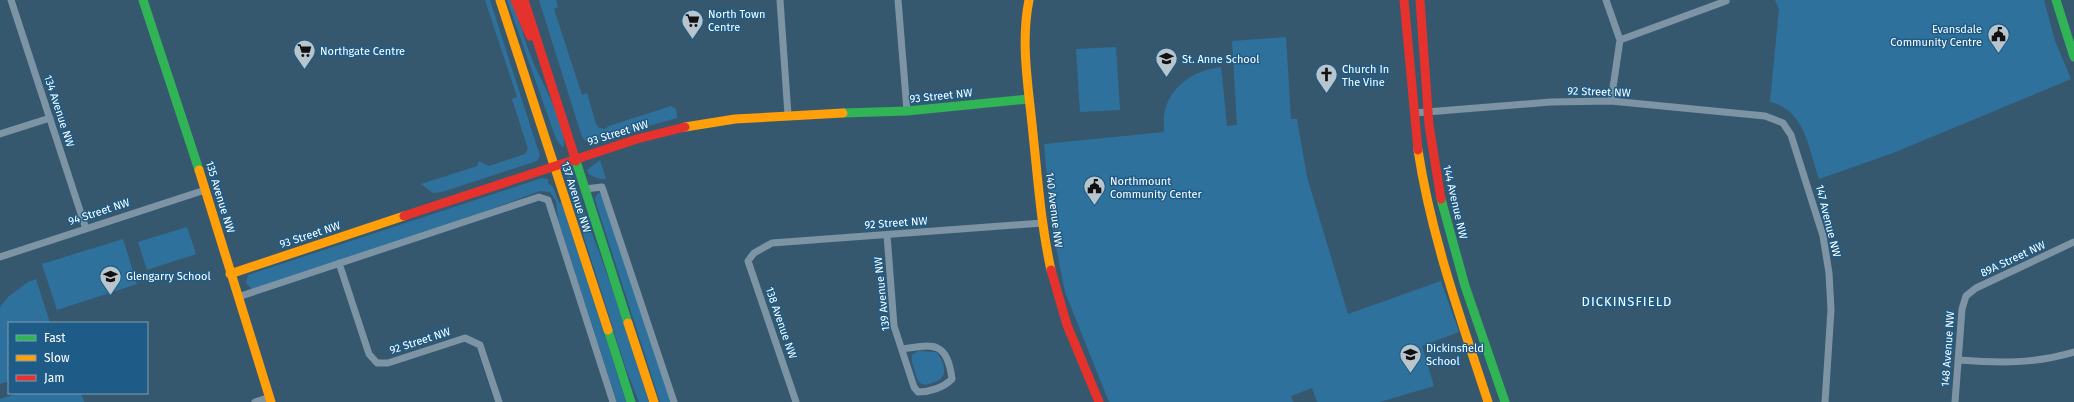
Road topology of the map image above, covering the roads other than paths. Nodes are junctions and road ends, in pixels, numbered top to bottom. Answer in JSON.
{"nodes":[{"id":1,"x":11,"y":0,"type":"edge"},
{"id":2,"x":143,"y":0,"type":"edge"},
{"id":3,"x":500,"y":0,"type":"edge"},
{"id":4,"x":515,"y":0,"type":"edge"},
{"id":5,"x":524,"y":0,"type":"edge"},
{"id":6,"x":780,"y":0,"type":"edge"},
{"id":7,"x":898,"y":0,"type":"edge"},
{"id":8,"x":1024,"y":0,"type":"edge"},
{"id":9,"x":1029,"y":0,"type":"edge"},
{"id":10,"x":1404,"y":0,"type":"edge"},
{"id":11,"x":1420,"y":0,"type":"edge"},
{"id":12,"x":1606,"y":0,"type":"edge"},
{"id":13,"x":2056,"y":0,"type":"edge"},
{"id":14,"x":1725,"y":1,"type":"edge"},
{"id":15,"x":1025,"y":13,"type":"junction"},
{"id":16,"x":1620,"y":40,"type":"junction"},
{"id":17,"x":2074,"y":57,"type":"edge"},
{"id":18,"x":551,"y":81,"type":"junction"},
{"id":19,"x":1029,"y":99,"type":"junction"},
{"id":20,"x":1611,"y":101,"type":"junction"},
{"id":21,"x":907,"y":112,"type":"junction"},
{"id":22,"x":1427,"y":112,"type":"junction"},
{"id":23,"x":1414,"y":113,"type":"junction"},
{"id":24,"x":788,"y":115,"type":"junction"},
{"id":25,"x":50,"y":118,"type":"junction"},
{"id":26,"x":1783,"y":123,"type":"joint"},
{"id":27,"x":0,"y":134,"type":"edge"},
{"id":28,"x":576,"y":159,"type":"junction"},
{"id":29,"x":553,"y":167,"type":"junction"},
{"id":30,"x":585,"y":189,"type":"junction"},
{"id":31,"x":205,"y":190,"type":"junction"},
{"id":32,"x":1042,"y":223,"type":"junction"},
{"id":33,"x":86,"y":229,"type":"junction"},
{"id":34,"x":887,"y":235,"type":"junction"},
{"id":35,"x":2074,"y":242,"type":"edge"},
{"id":36,"x":754,"y":253,"type":"joint"},
{"id":37,"x":0,"y":257,"type":"edge"},
{"id":38,"x":339,"y":263,"type":"junction"},
{"id":39,"x":230,"y":274,"type":"junction"},
{"id":40,"x":238,"y":297,"type":"junction"},
{"id":41,"x":1964,"y":299,"type":"joint"},
{"id":42,"x":902,"y":349,"type":"junction"},
{"id":43,"x":2074,"y":352,"type":"edge"},
{"id":44,"x":1958,"y":360,"type":"junction"},
{"id":45,"x":270,"y":400,"type":"edge"},
{"id":46,"x":255,"y":402,"type":"edge"},
{"id":47,"x":499,"y":402,"type":"edge"},
{"id":48,"x":613,"y":402,"type":"edge"},
{"id":49,"x":631,"y":402,"type":"edge"},
{"id":50,"x":654,"y":402,"type":"edge"},
{"id":51,"x":674,"y":402,"type":"edge"},
{"id":52,"x":796,"y":402,"type":"edge"},
{"id":53,"x":1098,"y":402,"type":"edge"},
{"id":54,"x":1488,"y":402,"type":"edge"},
{"id":55,"x":1505,"y":402,"type":"edge"},
{"id":56,"x":1825,"y":402,"type":"edge"},
{"id":57,"x":1955,"y":402,"type":"edge"}],
"edges":[{"from":1,"to":25,"type":"street","name":"134 Avenue NW"},
{"from":2,"to":31,"type":"street","name":"135 Avenue NW"},
{"from":3,"to":29,"type":"street","name":"137 Avenue NW"},
{"from":4,"to":18,"type":"street"},
{"from":5,"to":18,"type":"street","name":"137 Avenue NW"},
{"from":6,"to":24,"type":"street"},
{"from":7,"to":21,"type":"street"},
{"from":8,"to":15,"type":"street"},
{"from":9,"to":15,"type":"street"},
{"from":10,"to":23,"type":"street"},
{"from":11,"to":22,"type":"street","name":"144 Avenue NW"},
{"from":12,"to":16,"type":"street"},
{"from":13,"to":17,"type":"street"},
{"from":14,"to":16,"type":"street"},
{"from":15,"to":19,"type":"street","name":"140 Avenue NW"},
{"from":16,"to":20,"type":"street"},
{"from":18,"to":28,"type":"street","name":"137 Avenue NW"},
{"from":19,"to":21,"type":"street","name":"93 Street NW"},
{"from":19,"to":32,"type":"street","name":"140 Avenue NW"},
{"from":20,"to":22,"type":"street","name":"92 Street NW"},
{"from":20,"to":26,"type":"street","name":"92 Street NW"},
{"from":21,"to":24,"type":"street","name":"93 Street NW"},
{"from":22,"to":23,"type":"street","name":"92 Street NW"},
{"from":22,"to":55,"type":"street","name":"144 Avenue NW"},
{"from":23,"to":54,"type":"street"},
{"from":24,"to":28,"type":"street","name":"93 Street NW"},
{"from":25,"to":27,"type":"street"},
{"from":25,"to":33,"type":"street","name":"134 Avenue NW"},
{"from":26,"to":56,"type":"street","name":"147 Avenue NW"},
{"from":28,"to":29,"type":"street","name":"93 Street NW"},
{"from":28,"to":30,"type":"street","name":"137 Avenue NW"},
{"from":29,"to":39,"type":"street","name":"93 Street NW"},
{"from":29,"to":49,"type":"street","name":"137 Avenue NW"},
{"from":30,"to":50,"type":"street","name":"137 Avenue NW"},
{"from":30,"to":51,"type":"street","name":"137 Avenue NW"},
{"from":31,"to":33,"type":"street","name":"94 Street NW"},
{"from":31,"to":39,"type":"street","name":"135 Avenue NW"},
{"from":32,"to":34,"type":"street","name":"92 Street NW"},
{"from":32,"to":53,"type":"street","name":"140 Avenue NW"},
{"from":33,"to":37,"type":"street","name":"94 Street NW"},
{"from":34,"to":36,"type":"street","name":"92 Street NW"},
{"from":34,"to":42,"type":"street","name":"139 Avenue NW"},
{"from":35,"to":41,"type":"street","name":"89A Street NW"},
{"from":36,"to":52,"type":"street","name":"138 Avenue NW"},
{"from":38,"to":40,"type":"street"},
{"from":38,"to":47,"type":"street","name":"92 Street NW"},
{"from":38,"to":48,"type":"street"},
{"from":39,"to":40,"type":"street","name":"135 Avenue NW"},
{"from":40,"to":45,"type":"street","name":"135 Avenue NW"},
{"from":41,"to":44,"type":"street","name":"148 Avenue NW"},
{"from":42,"to":42,"type":"street","name":"139 Avenue NW"},
{"from":43,"to":44,"type":"street"},
{"from":44,"to":57,"type":"street","name":"148 Avenue NW"},
{"from":45,"to":46,"type":"street"}]}
